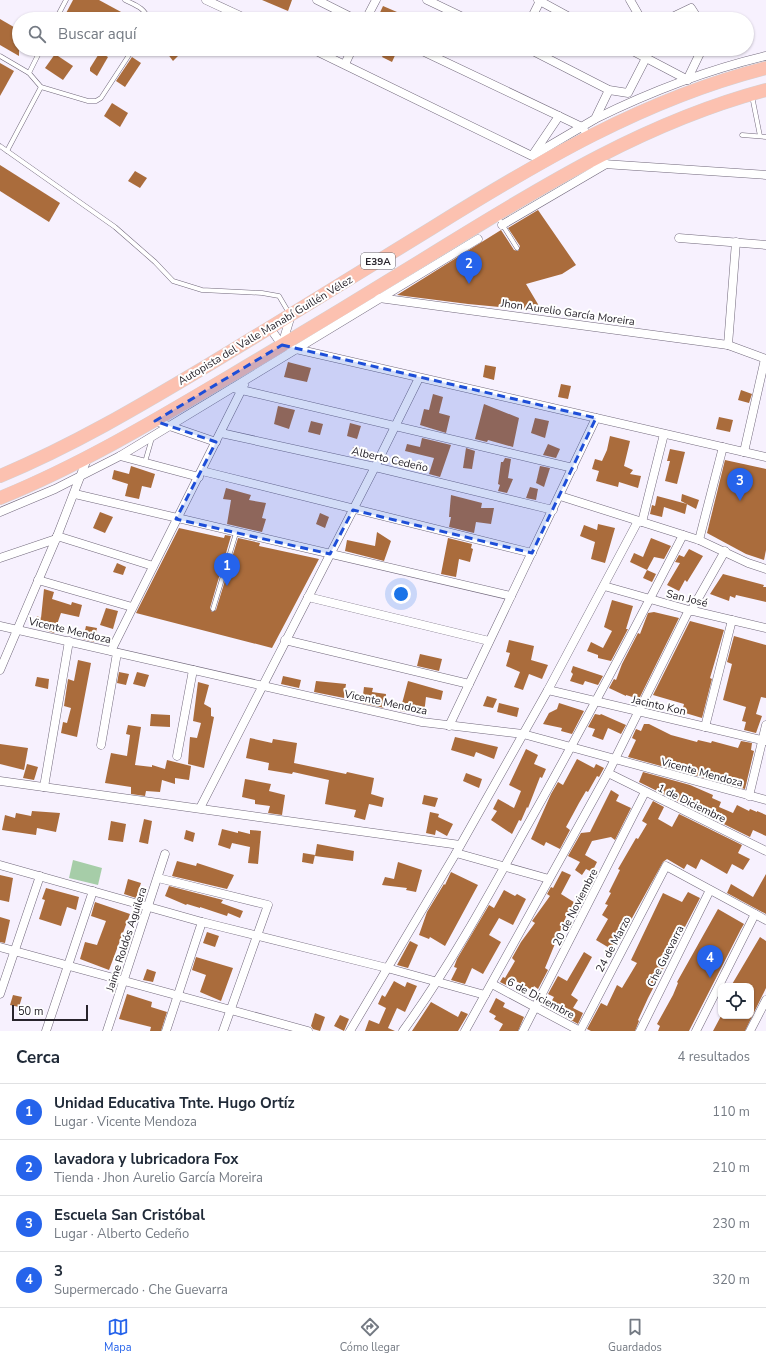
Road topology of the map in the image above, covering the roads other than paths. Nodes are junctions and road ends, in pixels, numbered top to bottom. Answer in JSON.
{"nodes":[{"id":1,"x":66,"y":0,"type":"edge"},
{"id":2,"x":125,"y":0,"type":"edge"},
{"id":3,"x":206,"y":0,"type":"edge"},
{"id":4,"x":317,"y":0,"type":"edge"},
{"id":5,"x":376,"y":0,"type":"edge"},
{"id":6,"x":427,"y":0,"type":"edge"},
{"id":7,"x":630,"y":0,"type":"edge"},
{"id":8,"x":539,"y":1,"type":"edge"},
{"id":9,"x":60,"y":12,"type":"edge"},
{"id":10,"x":145,"y":12,"type":"edge"},
{"id":11,"x":232,"y":12,"type":"edge"},
{"id":12,"x":341,"y":12,"type":"edge"},
{"id":13,"x":370,"y":12,"type":"edge"},
{"id":14,"x":452,"y":12,"type":"edge"},
{"id":15,"x":534,"y":12,"type":"edge"},
{"id":16,"x":560,"y":12,"type":"edge"},
{"id":17,"x":637,"y":12,"type":"edge"},
{"id":18,"x":683,"y":12,"type":"edge"},
{"id":19,"x":694,"y":12,"type":"edge"},
{"id":20,"x":0,"y":56,"type":"edge"},
{"id":21,"x":38,"y":56,"type":"edge"},
{"id":22,"x":128,"y":56,"type":"edge"},
{"id":23,"x":327,"y":56,"type":"edge"},
{"id":24,"x":349,"y":56,"type":"edge"},
{"id":25,"x":433,"y":56,"type":"edge"},
{"id":26,"x":543,"y":56,"type":"edge"},
{"id":27,"x":642,"y":56,"type":"edge"},
{"id":28,"x":699,"y":56,"type":"edge"},
{"id":29,"x":766,"y":56,"type":"edge"},
{"id":30,"x":646,"y":58,"type":"junction"},
{"id":31,"x":345,"y":64,"type":"junction"},
{"id":32,"x":766,"y":68,"type":"edge"},
{"id":33,"x":29,"y":73,"type":"junction"},
{"id":34,"x":687,"y":80,"type":"junction"},
{"id":35,"x":41,"y":86,"type":"junction"},
{"id":36,"x":699,"y":88,"type":"junction"},
{"id":37,"x":609,"y":90,"type":"junction"},
{"id":38,"x":766,"y":90,"type":"edge"},
{"id":39,"x":752,"y":94,"type":"junction"},
{"id":40,"x":560,"y":116,"type":"junction"},
{"id":41,"x":595,"y":119,"type":"junction"},
{"id":42,"x":585,"y":131,"type":"junction"},
{"id":43,"x":742,"y":135,"type":"dead end"},
{"id":44,"x":760,"y":136,"type":"junction"},
{"id":45,"x":766,"y":137,"type":"edge"},
{"id":46,"x":0,"y":146,"type":"edge"},
{"id":47,"x":7,"y":151,"type":"junction"},
{"id":48,"x":534,"y":160,"type":"junction"},
{"id":49,"x":586,"y":163,"type":"junction"},
{"id":50,"x":607,"y":164,"type":"junction"},
{"id":51,"x":766,"y":175,"type":"edge"},
{"id":52,"x":499,"y":220,"type":"junction"},
{"id":53,"x":679,"y":238,"type":"dead end"},
{"id":54,"x":478,"y":239,"type":"dead end"},
{"id":55,"x":736,"y":242,"type":"junction"},
{"id":56,"x":766,"y":245,"type":"edge"},
{"id":57,"x":517,"y":248,"type":"dead end"},
{"id":58,"x":366,"y":294,"type":"junction"},
{"id":59,"x":380,"y":298,"type":"junction"},
{"id":60,"x":290,"y":315,"type":"junction"},
{"id":61,"x":270,"y":328,"type":"junction"},
{"id":62,"x":728,"y":344,"type":"junction"},
{"id":63,"x":282,"y":345,"type":"junction"},
{"id":64,"x":296,"y":349,"type":"junction"},
{"id":65,"x":766,"y":359,"type":"edge"},
{"id":66,"x":419,"y":378,"type":"junction"},
{"id":67,"x":238,"y":389,"type":"junction"},
{"id":68,"x":596,"y":418,"type":"junction"},
{"id":69,"x":155,"y":421,"type":"junction"},
{"id":70,"x":396,"y":425,"type":"junction"},
{"id":71,"x":171,"y":426,"type":"junction"},
{"id":72,"x":221,"y":433,"type":"junction"},
{"id":73,"x":664,"y":434,"type":"junction"},
{"id":74,"x":152,"y":437,"type":"junction"},
{"id":75,"x":216,"y":442,"type":"junction"},
{"id":76,"x":723,"y":447,"type":"junction"},
{"id":77,"x":744,"y":452,"type":"junction"},
{"id":78,"x":120,"y":456,"type":"junction"},
{"id":79,"x":766,"y":457,"type":"edge"},
{"id":80,"x":87,"y":459,"type":"junction"},
{"id":81,"x":145,"y":462,"type":"junction"},
{"id":82,"x":375,"y":467,"type":"junction"},
{"id":83,"x":573,"y":468,"type":"junction"},
{"id":84,"x":200,"y":474,"type":"junction"},
{"id":85,"x":0,"y":476,"type":"edge"},
{"id":86,"x":81,"y":476,"type":"junction"},
{"id":87,"x":75,"y":494,"type":"junction"},
{"id":88,"x":560,"y":496,"type":"junction"},
{"id":89,"x":0,"y":498,"type":"edge"},
{"id":90,"x":353,"y":510,"type":"junction"},
{"id":91,"x":553,"y":510,"type":"junction"},
{"id":92,"x":0,"y":512,"type":"edge"},
{"id":93,"x":176,"y":519,"type":"junction"},
{"id":94,"x":640,"y":522,"type":"junction"},
{"id":95,"x":236,"y":533,"type":"junction"},
{"id":96,"x":683,"y":535,"type":"junction"},
{"id":97,"x":57,"y":538,"type":"junction"},
{"id":98,"x":699,"y":540,"type":"junction"},
{"id":99,"x":725,"y":551,"type":"junction"},
{"id":100,"x":532,"y":553,"type":"junction"},
{"id":101,"x":330,"y":554,"type":"junction"},
{"id":102,"x":0,"y":558,"type":"edge"},
{"id":103,"x":153,"y":566,"type":"junction"},
{"id":104,"x":766,"y":569,"type":"edge"},
{"id":105,"x":38,"y":580,"type":"junction"},
{"id":106,"x":604,"y":586,"type":"junction"},
{"id":107,"x":511,"y":596,"type":"junction"},
{"id":108,"x":308,"y":597,"type":"junction"},
{"id":109,"x":650,"y":600,"type":"junction"},
{"id":110,"x":132,"y":607,"type":"junction"},
{"id":111,"x":213,"y":609,"type":"dead end"},
{"id":112,"x":690,"y":611,"type":"junction"},
{"id":113,"x":732,"y":620,"type":"junction"},
{"id":114,"x":0,"y":626,"type":"edge"},
{"id":115,"x":766,"y":628,"type":"edge"},
{"id":116,"x":17,"y":629,"type":"junction"},
{"id":117,"x":285,"y":640,"type":"junction"},
{"id":118,"x":69,"y":641,"type":"junction"},
{"id":119,"x":489,"y":641,"type":"junction"},
{"id":120,"x":114,"y":652,"type":"junction"},
{"id":121,"x":0,"y":670,"type":"edge"},
{"id":122,"x":193,"y":670,"type":"junction"},
{"id":123,"x":469,"y":684,"type":"junction"},
{"id":124,"x":263,"y":686,"type":"junction"},
{"id":125,"x":548,"y":690,"type":"junction"},
{"id":126,"x":596,"y":702,"type":"junction"},
{"id":127,"x":639,"y":712,"type":"junction"},
{"id":128,"x":766,"y":725,"type":"edge"},
{"id":129,"x":449,"y":726,"type":"junction"},
{"id":130,"x":705,"y":727,"type":"junction"},
{"id":131,"x":523,"y":734,"type":"junction"},
{"id":132,"x":764,"y":741,"type":"edge"},
{"id":133,"x":101,"y":745,"type":"dead end"},
{"id":134,"x":571,"y":748,"type":"junction"},
{"id":135,"x":178,"y":756,"type":"dead end"},
{"id":136,"x":615,"y":759,"type":"junction"},
{"id":137,"x":608,"y":773,"type":"junction"},
{"id":138,"x":0,"y":781,"type":"edge"},
{"id":139,"x":44,"y":787,"type":"junction"},
{"id":140,"x":645,"y":792,"type":"junction"},
{"id":141,"x":749,"y":796,"type":"junction"},
{"id":142,"x":766,"y":800,"type":"edge"},
{"id":143,"x":200,"y":808,"type":"junction"},
{"id":144,"x":458,"y":849,"type":"junction"},
{"id":145,"x":766,"y":851,"type":"edge"},
{"id":146,"x":165,"y":854,"type":"dead end"},
{"id":147,"x":0,"y":865,"type":"edge"},
{"id":148,"x":505,"y":866,"type":"junction"},
{"id":149,"x":40,"y":876,"type":"junction"},
{"id":150,"x":158,"y":878,"type":"junction"},
{"id":151,"x":549,"y":879,"type":"junction"},
{"id":152,"x":93,"y":890,"type":"junction"},
{"id":153,"x":710,"y":890,"type":"junction"},
{"id":154,"x":148,"y":907,"type":"junction"},
{"id":155,"x":755,"y":914,"type":"junction"},
{"id":156,"x":766,"y":920,"type":"edge"},
{"id":157,"x":202,"y":922,"type":"junction"},
{"id":158,"x":256,"y":936,"type":"junction"},
{"id":159,"x":0,"y":947,"type":"edge"},
{"id":160,"x":15,"y":951,"type":"junction"},
{"id":161,"x":68,"y":966,"type":"junction"},
{"id":162,"x":387,"y":968,"type":"junction"},
{"id":163,"x":124,"y":981,"type":"junction"},
{"id":164,"x":437,"y":982,"type":"junction"},
{"id":165,"x":492,"y":984,"type":"junction"},
{"id":166,"x":0,"y":994,"type":"edge"},
{"id":167,"x":485,"y":995,"type":"junction"},
{"id":168,"x":178,"y":996,"type":"junction"},
{"id":169,"x":766,"y":1000,"type":"edge"},
{"id":170,"x":536,"y":1007,"type":"junction"},
{"id":171,"x":230,"y":1010,"type":"junction"},
{"id":172,"x":46,"y":1031,"type":"edge"},
{"id":173,"x":107,"y":1031,"type":"edge"},
{"id":174,"x":166,"y":1031,"type":"edge"},
{"id":175,"x":223,"y":1031,"type":"edge"},
{"id":176,"x":308,"y":1031,"type":"edge"},
{"id":177,"x":350,"y":1031,"type":"edge"},
{"id":178,"x":403,"y":1031,"type":"edge"},
{"id":179,"x":465,"y":1031,"type":"edge"},
{"id":180,"x":523,"y":1031,"type":"edge"},
{"id":181,"x":580,"y":1031,"type":"edge"},
{"id":182,"x":640,"y":1031,"type":"edge"},
{"id":183,"x":696,"y":1031,"type":"edge"},
{"id":184,"x":750,"y":1031,"type":"edge"}],
"edges":[{"from":1,"to":9,"type":"lane"},
{"from":2,"to":10,"type":"lane"},
{"from":3,"to":11,"type":"street"},
{"from":4,"to":12,"type":"street"},
{"from":5,"to":13,"type":"street"},
{"from":6,"to":14,"type":"street"},
{"from":7,"to":17,"type":"street"},
{"from":8,"to":15,"type":"street"},
{"from":8,"to":16,"type":"street"},
{"from":18,"to":19,"type":"street"},
{"from":20,"to":33,"type":"lane"},
{"from":21,"to":33,"type":"lane"},
{"from":22,"to":35,"type":"lane"},
{"from":23,"to":31,"type":"street"},
{"from":24,"to":31,"type":"street"},
{"from":25,"to":40,"type":"street"},
{"from":26,"to":37,"type":"street"},
{"from":27,"to":30,"type":"street"},
{"from":28,"to":34,"type":"street"},
{"from":29,"to":34,"type":"street"},
{"from":30,"to":34,"type":"street"},
{"from":30,"to":37,"type":"street"},
{"from":31,"to":48,"type":"street"},
{"from":32,"to":36,"type":"main road","name":"Autopista del Valle Manabí Guillén Vélez","number":"E39A"},
{"from":33,"to":35,"type":"lane"},
{"from":34,"to":36,"type":"street"},
{"from":34,"to":41,"type":"street"},
{"from":35,"to":47,"type":"lane"},
{"from":36,"to":42,"type":"main road","name":"Autopista del Valle Manabí Guillén Vélez","number":"E39A"},
{"from":37,"to":41,"type":"street"},
{"from":38,"to":39,"type":"main road","name":"Autopista del Valle Manabí Guillén Vélez","number":"E39A"},
{"from":39,"to":44,"type":"lane"},
{"from":39,"to":49,"type":"main road","name":"Autopista del Valle Manabí Guillén Vélez","number":"E39A"},
{"from":40,"to":42,"type":"street"},
{"from":40,"to":48,"type":"street"},
{"from":41,"to":42,"type":"street"},
{"from":42,"to":48,"type":"main road","name":"Autopista del Valle Manabí Guillén Vélez","number":"E39A"},
{"from":43,"to":44,"type":"lane"},
{"from":44,"to":45,"type":"lane"},
{"from":46,"to":47,"type":"lane"},
{"from":47,"to":60,"type":"lane"},
{"from":48,"to":60,"type":"main road","name":"Autopista del Valle Manabí Guillén Vélez","number":"E39A"},
{"from":49,"to":50,"type":"street"},
{"from":49,"to":52,"type":"main road","name":"Autopista del Valle Manabí Guillén Vélez","number":"E39A"},
{"from":50,"to":51,"type":"street"},
{"from":50,"to":52,"type":"street"},
{"from":52,"to":57,"type":"lane"},
{"from":52,"to":58,"type":"main road","name":"Autopista del Valle Manabí Guillén Vélez","number":"E39A"},
{"from":53,"to":55,"type":"street"},
{"from":54,"to":59,"type":"street"},
{"from":55,"to":56,"type":"street"},
{"from":55,"to":62,"type":"street"},
{"from":58,"to":59,"type":"street","name":"Jhon Aurelio García Moreira"},
{"from":58,"to":63,"type":"main road","name":"Autopista del Valle Manabí Guillén Vélez","number":"E39A"},
{"from":59,"to":62,"type":"street","name":"Jhon Aurelio García Moreira"},
{"from":59,"to":64,"type":"street"},
{"from":60,"to":61,"type":"main road","name":"Autopista del Valle Manabí Guillén Vélez","number":"E39A"},
{"from":60,"to":63,"type":"street"},
{"from":61,"to":63,"type":"street"},
{"from":61,"to":85,"type":"main road","name":"Autopista del Valle Manabí Guillén Vélez","number":"E39A"},
{"from":62,"to":65,"type":"street","name":"Jhon Aurelio García Moreira"},
{"from":63,"to":64,"type":"street"},
{"from":63,"to":69,"type":"main road","name":"Autopista del Valle Manabí Guillén Vélez","number":"E39A"},
{"from":64,"to":66,"type":"street"},
{"from":64,"to":67,"type":"street"},
{"from":65,"to":77,"type":"street"},
{"from":66,"to":68,"type":"street"},
{"from":66,"to":70,"type":"street"},
{"from":67,"to":70,"type":"street"},
{"from":67,"to":71,"type":"street"},
{"from":67,"to":72,"type":"street"},
{"from":68,"to":73,"type":"street"},
{"from":68,"to":83,"type":"street"},
{"from":69,"to":71,"type":"street"},
{"from":69,"to":80,"type":"main road","name":"Autopista del Valle Manabí Guillén Vélez","number":"E39A"},
{"from":70,"to":82,"type":"street"},
{"from":70,"to":83,"type":"street"},
{"from":71,"to":74,"type":"street"},
{"from":71,"to":75,"type":"street"},
{"from":72,"to":75,"type":"street"},
{"from":72,"to":82,"type":"street","name":"Alberto Cedeño"},
{"from":73,"to":76,"type":"street"},
{"from":73,"to":94,"type":"street"},
{"from":74,"to":78,"type":"street"},
{"from":74,"to":81,"type":"lane"},
{"from":75,"to":84,"type":"street"},
{"from":76,"to":77,"type":"street"},
{"from":76,"to":98,"type":"street"},
{"from":77,"to":79,"type":"street"},
{"from":78,"to":81,"type":"street"},
{"from":78,"to":86,"type":"street"},
{"from":80,"to":86,"type":"street"},
{"from":80,"to":89,"type":"main road","name":"Autopista del Valle Manabí Guillén Vélez","number":"E39A"},
{"from":81,"to":84,"type":"street"},
{"from":82,"to":90,"type":"street"},
{"from":82,"to":91,"type":"street","name":"Alberto Cedeño"},
{"from":83,"to":88,"type":"street"},
{"from":84,"to":90,"type":"street"},
{"from":84,"to":93,"type":"street"},
{"from":86,"to":87,"type":"street"},
{"from":86,"to":92,"type":"street"},
{"from":87,"to":93,"type":"street"},
{"from":87,"to":97,"type":"street"},
{"from":88,"to":91,"type":"street"},
{"from":88,"to":94,"type":"street"},
{"from":90,"to":100,"type":"street"},
{"from":90,"to":101,"type":"street"},
{"from":91,"to":100,"type":"street"},
{"from":93,"to":95,"type":"street"},
{"from":93,"to":103,"type":"street"},
{"from":94,"to":96,"type":"street"},
{"from":94,"to":106,"type":"street"},
{"from":95,"to":101,"type":"street"},
{"from":95,"to":111,"type":"lane"},
{"from":96,"to":98,"type":"street"},
{"from":96,"to":109,"type":"street"},
{"from":97,"to":102,"type":"street"},
{"from":97,"to":103,"type":"street"},
{"from":97,"to":105,"type":"street"},
{"from":98,"to":99,"type":"street"},
{"from":99,"to":104,"type":"street"},
{"from":99,"to":112,"type":"street"},
{"from":100,"to":107,"type":"street"},
{"from":101,"to":107,"type":"street"},
{"from":101,"to":108,"type":"street"},
{"from":103,"to":110,"type":"street"},
{"from":105,"to":110,"type":"street"},
{"from":105,"to":116,"type":"street"},
{"from":106,"to":109,"type":"street","name":"San José"},
{"from":106,"to":125,"type":"street"},
{"from":107,"to":119,"type":"street"},
{"from":108,"to":117,"type":"street"},
{"from":108,"to":119,"type":"street"},
{"from":109,"to":112,"type":"street","name":"San José"},
{"from":109,"to":126,"type":"street"},
{"from":110,"to":120,"type":"street"},
{"from":112,"to":113,"type":"street","name":"San José"},
{"from":112,"to":127,"type":"street"},
{"from":113,"to":115,"type":"street","name":"San José"},
{"from":113,"to":130,"type":"street"},
{"from":114,"to":116,"type":"street","name":"Vicente Mendoza"},
{"from":116,"to":118,"type":"street","name":"Vicente Mendoza"},
{"from":116,"to":121,"type":"street"},
{"from":117,"to":123,"type":"street"},
{"from":117,"to":124,"type":"street"},
{"from":118,"to":120,"type":"street","name":"Vicente Mendoza"},
{"from":118,"to":139,"type":"street"},
{"from":119,"to":123,"type":"street"},
{"from":120,"to":122,"type":"street","name":"Vicente Mendoza"},
{"from":120,"to":133,"type":"street"},
{"from":122,"to":124,"type":"street","name":"Vicente Mendoza"},
{"from":122,"to":135,"type":"street"},
{"from":123,"to":129,"type":"street"},
{"from":124,"to":129,"type":"street","name":"Vicente Mendoza"},
{"from":124,"to":143,"type":"street"},
{"from":125,"to":126,"type":"street","name":"Jacinto Kon"},
{"from":125,"to":131,"type":"street"},
{"from":126,"to":127,"type":"street","name":"Jacinto Kon"},
{"from":126,"to":134,"type":"street"},
{"from":127,"to":130,"type":"street","name":"Jacinto Kon"},
{"from":127,"to":136,"type":"street"},
{"from":128,"to":132,"type":"street"},
{"from":129,"to":131,"type":"street","name":"Vicente Mendoza"},
{"from":130,"to":132,"type":"street","name":"Jacinto Kon"},
{"from":131,"to":134,"type":"street","name":"Vicente Mendoza"},
{"from":131,"to":144,"type":"street"},
{"from":132,"to":141,"type":"street"},
{"from":134,"to":136,"type":"street","name":"Vicente Mendoza"},
{"from":134,"to":148,"type":"street"},
{"from":136,"to":137,"type":"street"},
{"from":136,"to":141,"type":"street","name":"Vicente Mendoza"},
{"from":137,"to":140,"type":"street","name":"1 de Diciembre"},
{"from":137,"to":151,"type":"street"},
{"from":138,"to":139,"type":"street"},
{"from":139,"to":143,"type":"street"},
{"from":140,"to":145,"type":"street","name":"1 de Diciembre"},
{"from":140,"to":170,"type":"street","name":"20 de Noviembre"},
{"from":141,"to":142,"type":"street","name":"Vicente Mendoza"},
{"from":143,"to":144,"type":"street"},
{"from":144,"to":148,"type":"street"},
{"from":144,"to":162,"type":"street"},
{"from":146,"to":150,"type":"street","name":"Jaime Roldós Aguilera"},
{"from":147,"to":149,"type":"street"},
{"from":148,"to":151,"type":"street"},
{"from":148,"to":164,"type":"street"},
{"from":149,"to":152,"type":"street"},
{"from":149,"to":160,"type":"street"},
{"from":150,"to":154,"type":"street","name":"Jaime Roldós Aguilera"},
{"from":150,"to":158,"type":"street"},
{"from":151,"to":165,"type":"street"},
{"from":152,"to":154,"type":"street"},
{"from":152,"to":161,"type":"street"},
{"from":153,"to":155,"type":"street"},
{"from":153,"to":181,"type":"street","name":"24 de Marzo"},
{"from":153,"to":182,"type":"street","name":"Che Guevarra"},
{"from":154,"to":157,"type":"street"},
{"from":154,"to":163,"type":"street","name":"Jaime Roldós Aguilera"},
{"from":155,"to":156,"type":"street"},
{"from":155,"to":183,"type":"street"},
{"from":157,"to":158,"type":"street"},
{"from":157,"to":168,"type":"street"},
{"from":158,"to":162,"type":"street"},
{"from":158,"to":171,"type":"street"},
{"from":159,"to":160,"type":"street"},
{"from":160,"to":161,"type":"street"},
{"from":160,"to":166,"type":"street"},
{"from":161,"to":163,"type":"street"},
{"from":161,"to":172,"type":"street"},
{"from":162,"to":164,"type":"street"},
{"from":162,"to":177,"type":"street"},
{"from":163,"to":168,"type":"street"},
{"from":163,"to":173,"type":"street","name":"Jaime Roldós Aguilera"},
{"from":164,"to":167,"type":"street"},
{"from":164,"to":178,"type":"street"},
{"from":165,"to":167,"type":"street"},
{"from":165,"to":170,"type":"street","name":"6 de Diciembre"},
{"from":167,"to":179,"type":"street"},
{"from":168,"to":171,"type":"street"},
{"from":168,"to":174,"type":"street"},
{"from":169,"to":184,"type":"street"},
{"from":170,"to":180,"type":"street","name":"20 de Noviembre"},
{"from":170,"to":181,"type":"street","name":"6 de Diciembre"},
{"from":171,"to":175,"type":"street"},
{"from":171,"to":176,"type":"street"}]}
